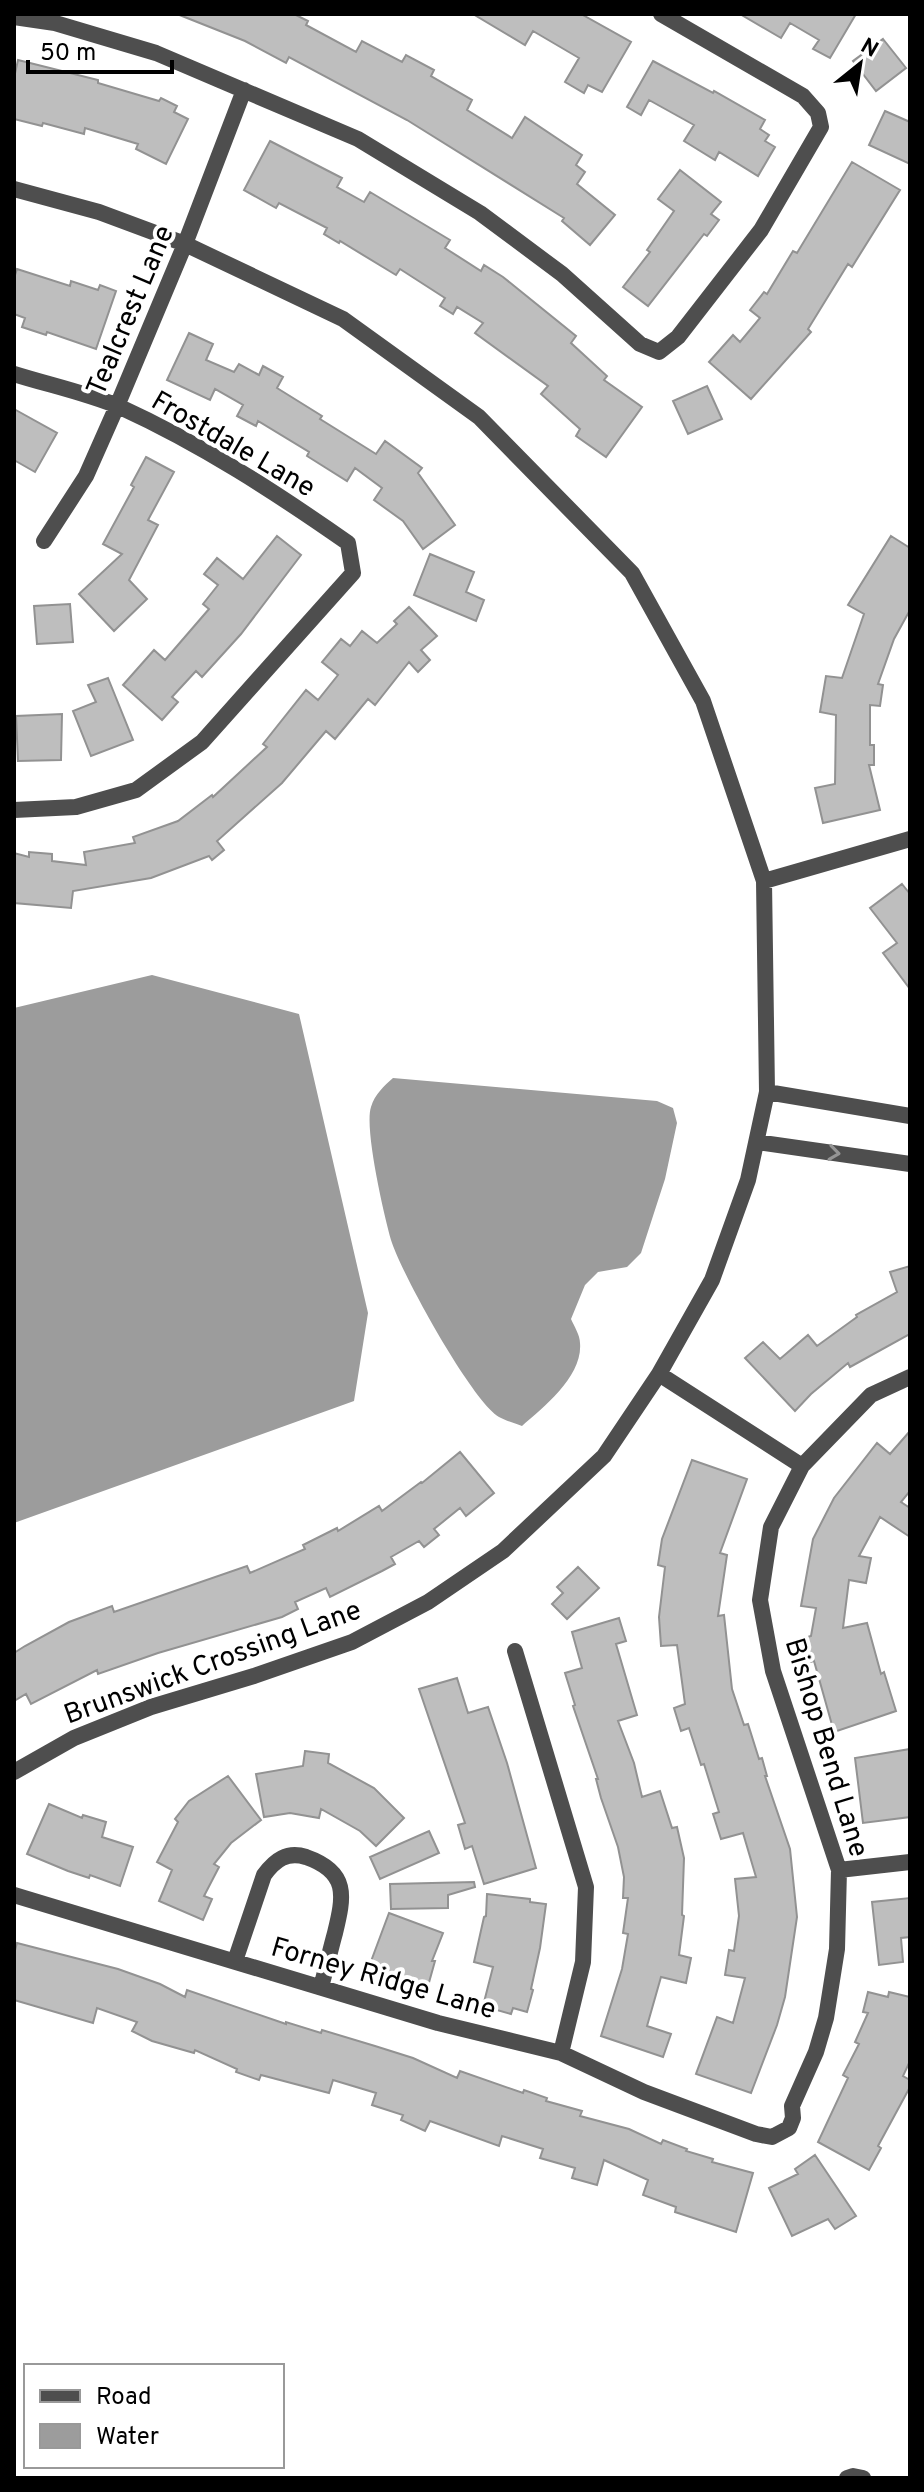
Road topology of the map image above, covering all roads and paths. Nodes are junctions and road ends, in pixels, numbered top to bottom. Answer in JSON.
{"nodes":[{"id":1,"x":661,"y":14,"type":"edge"},
{"id":2,"x":697,"y":14,"type":"edge"},
{"id":3,"x":14,"y":17,"type":"edge"},
{"id":4,"x":56,"y":18,"type":"edge"},
{"id":5,"x":688,"y":30,"type":"junction"},
{"id":6,"x":244,"y":90,"type":"junction"},
{"id":7,"x":14,"y":189,"type":"edge"},
{"id":8,"x":185,"y":244,"type":"junction"},
{"id":9,"x":14,"y":374,"type":"edge"},
{"id":10,"x":117,"y":406,"type":"junction"},
{"id":11,"x":44,"y":541,"type":"dead end"},
{"id":12,"x":14,"y":810,"type":"edge"},
{"id":13,"x":910,"y":839,"type":"edge"},
{"id":14,"x":764,"y":881,"type":"junction"},
{"id":15,"x":767,"y":1092,"type":"junction"},
{"id":16,"x":910,"y":1116,"type":"edge"},
{"id":17,"x":757,"y":1142,"type":"junction"},
{"id":18,"x":910,"y":1164,"type":"edge"},
{"id":19,"x":659,"y":1374,"type":"junction"},
{"id":20,"x":910,"y":1377,"type":"edge"},
{"id":21,"x":802,"y":1466,"type":"junction"},
{"id":22,"x":515,"y":1651,"type":"dead end"},
{"id":23,"x":14,"y":1772,"type":"edge"},
{"id":24,"x":910,"y":1862,"type":"edge"},
{"id":25,"x":839,"y":1870,"type":"junction"},
{"id":26,"x":14,"y":1895,"type":"edge"},
{"id":27,"x":235,"y":1961,"type":"junction"},
{"id":28,"x":321,"y":1987,"type":"junction"},
{"id":29,"x":561,"y":2053,"type":"junction"},
{"id":30,"x":734,"y":2125,"type":"joint"},
{"id":31,"x":847,"y":2478,"type":"edge"},
{"id":32,"x":863,"y":2478,"type":"edge"}],
"edges":[{"from":1,"to":5,"type":"street"},
{"from":2,"to":5,"type":"street"},
{"from":3,"to":4,"type":"street"},
{"from":4,"to":6,"type":"street"},
{"from":5,"to":6,"type":"street"},
{"from":6,"to":8,"type":"street","name":"Tealcrest Lane"},
{"from":7,"to":8,"type":"street","name":"Brunswick Crossing Lane"},
{"from":8,"to":10,"type":"street","name":"Tealcrest Lane"},
{"from":8,"to":14,"type":"street","name":"Brunswick Crossing Lane"},
{"from":9,"to":10,"type":"street","name":"Frostdale Lane"},
{"from":10,"to":11,"type":"street","name":"Tealcrest Lane"},
{"from":10,"to":12,"type":"street","name":"Frostdale Lane"},
{"from":13,"to":14,"type":"street"},
{"from":14,"to":15,"type":"street","name":"Brunswick Crossing Lane"},
{"from":15,"to":16,"type":"street"},
{"from":15,"to":17,"type":"street","name":"Brunswick Crossing Lane"},
{"from":17,"to":18,"type":"street","one_way":true},
{"from":17,"to":19,"type":"street","name":"Brunswick Crossing Lane"},
{"from":19,"to":21,"type":"street"},
{"from":19,"to":23,"type":"street","name":"Brunswick Crossing Lane"},
{"from":20,"to":21,"type":"street","name":"Bishop Bend Lane"},
{"from":21,"to":25,"type":"street","name":"Bishop Bend Lane"},
{"from":22,"to":29,"type":"street"},
{"from":24,"to":25,"type":"street"},
{"from":25,"to":30,"type":"street","name":"Bishop Bend Lane"},
{"from":26,"to":27,"type":"street","name":"Forney Ridge Lane"},
{"from":27,"to":28,"type":"street","name":"Forney Ridge Lane"},
{"from":27,"to":28,"type":"street"},
{"from":28,"to":29,"type":"street","name":"Forney Ridge Lane"},
{"from":29,"to":30,"type":"street","name":"Forney Ridge Lane"},
{"from":31,"to":32,"type":"street"}]}
